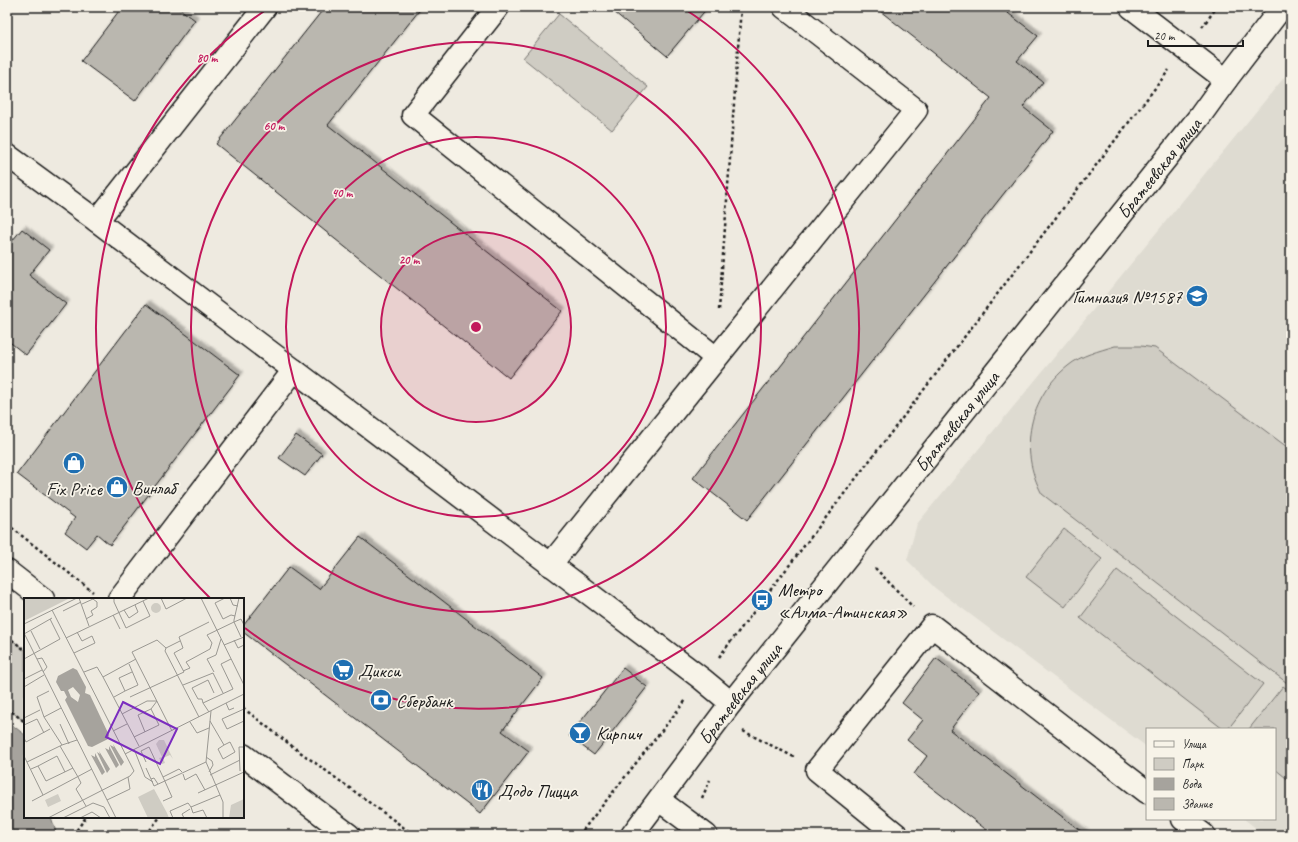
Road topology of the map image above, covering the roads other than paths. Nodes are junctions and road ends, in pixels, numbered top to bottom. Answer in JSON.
{"nodes":[{"id":1,"x":265,"y":7,"type":"edge"},
{"id":2,"x":498,"y":7,"type":"edge"},
{"id":3,"x":784,"y":7,"type":"edge"},
{"id":4,"x":1131,"y":7,"type":"edge"},
{"id":5,"x":1282,"y":7,"type":"edge"},
{"id":6,"x":1226,"y":80,"type":"junction"},
{"id":7,"x":7,"y":155,"type":"edge"},
{"id":8,"x":97,"y":221,"type":"junction"},
{"id":9,"x":716,"y":358,"type":"junction"},
{"id":10,"x":294,"y":370,"type":"junction"},
{"id":11,"x":550,"y":565,"type":"junction"},
{"id":12,"x":7,"y":571,"type":"edge"},
{"id":13,"x":42,"y":598,"type":"edge"},
{"id":14,"x":120,"y":598,"type":"edge"},
{"id":15,"x":731,"y":703,"type":"junction"},
{"id":16,"x":244,"y":756,"type":"edge"},
{"id":17,"x":1146,"y":791,"type":"edge"},
{"id":18,"x":659,"y":800,"type":"junction"},
{"id":19,"x":1184,"y":820,"type":"edge"},
{"id":20,"x":349,"y":835,"type":"edge"},
{"id":21,"x":632,"y":835,"type":"edge"},
{"id":22,"x":706,"y":835,"type":"edge"},
{"id":23,"x":897,"y":835,"type":"edge"},
{"id":24,"x":1204,"y":835,"type":"edge"}],
"edges":[{"from":1,"to":8,"type":"street"},
{"from":2,"to":9,"type":"street"},
{"from":3,"to":9,"type":"street"},
{"from":4,"to":6,"type":"street"},
{"from":5,"to":6,"type":"street","name":"Братеевская улица"},
{"from":6,"to":15,"type":"street","name":"Братеевская улица"},
{"from":7,"to":8,"type":"street"},
{"from":8,"to":10,"type":"street"},
{"from":9,"to":11,"type":"street"},
{"from":10,"to":11,"type":"street"},
{"from":10,"to":14,"type":"street"},
{"from":11,"to":15,"type":"street"},
{"from":12,"to":13,"type":"street"},
{"from":15,"to":18,"type":"street","name":"Братеевская улица"},
{"from":16,"to":20,"type":"street"},
{"from":17,"to":23,"type":"street"},
{"from":18,"to":21,"type":"street","name":"Братеевская улица"},
{"from":18,"to":22,"type":"street"},
{"from":19,"to":24,"type":"street"}]}
